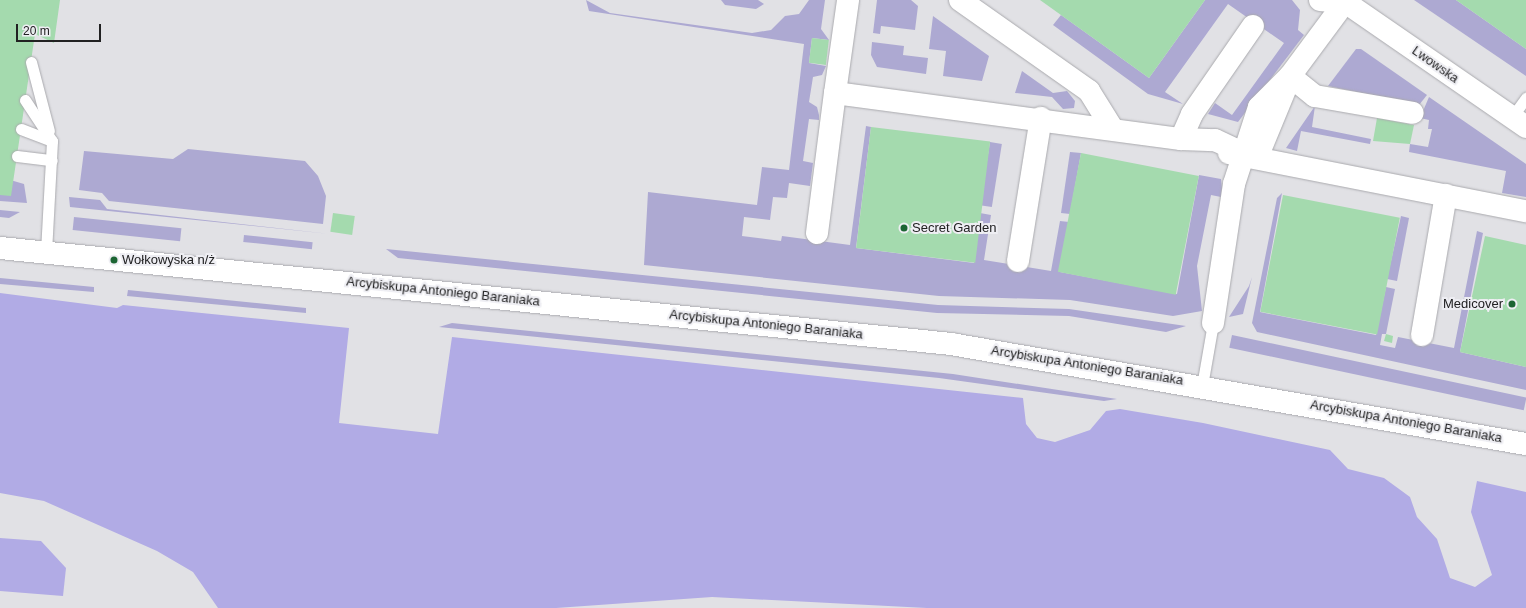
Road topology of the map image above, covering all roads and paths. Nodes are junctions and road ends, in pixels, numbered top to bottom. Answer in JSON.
{"nodes":[{"id":1,"x":848,"y":0,"type":"edge"},
{"id":2,"x":960,"y":0,"type":"edge"},
{"id":3,"x":1320,"y":0,"type":"edge"},
{"id":4,"x":1344,"y":1,"type":"edge"},
{"id":5,"x":1253,"y":26,"type":"dead end"},
{"id":6,"x":31,"y":62,"type":"dead end"},
{"id":7,"x":1290,"y":76,"type":"junction"},
{"id":8,"x":835,"y":93,"type":"junction"},
{"id":9,"x":1526,"y":98,"type":"edge"},
{"id":10,"x":25,"y":100,"type":"dead end"},
{"id":11,"x":1412,"y":112,"type":"dead end"},
{"id":12,"x":1041,"y":118,"type":"junction"},
{"id":13,"x":1519,"y":122,"type":"edge"},
{"id":14,"x":21,"y":128,"type":"dead end"},
{"id":15,"x":1112,"y":128,"type":"junction"},
{"id":16,"x":1181,"y":139,"type":"junction"},
{"id":17,"x":52,"y":141,"type":"junction"},
{"id":18,"x":1251,"y":155,"type":"junction"},
{"id":19,"x":17,"y":156,"type":"dead end"},
{"id":20,"x":52,"y":160,"type":"junction"},
{"id":21,"x":1446,"y":195,"type":"junction"},
{"id":22,"x":1526,"y":211,"type":"edge"},
{"id":23,"x":817,"y":233,"type":"dead end"},
{"id":24,"x":0,"y":248,"type":"edge"},
{"id":25,"x":46,"y":252,"type":"junction"},
{"id":26,"x":1018,"y":261,"type":"dead end"},
{"id":27,"x":1213,"y":323,"type":"joint"},
{"id":28,"x":1422,"y":335,"type":"dead end"},
{"id":29,"x":1202,"y":386,"type":"junction"},
{"id":30,"x":1526,"y":444,"type":"edge"}],
"edges":[{"from":1,"to":8,"type":"street"},
{"from":2,"to":15,"type":"street"},
{"from":3,"to":4,"type":"street","name":"Lwowska"},
{"from":4,"to":7,"type":"street"},
{"from":4,"to":13,"type":"street","name":"Lwowska"},
{"from":5,"to":16,"type":"street"},
{"from":6,"to":17,"type":"lane"},
{"from":7,"to":11,"type":"street"},
{"from":7,"to":18,"type":"street"},
{"from":8,"to":12,"type":"street"},
{"from":8,"to":23,"type":"street"},
{"from":9,"to":13,"type":"lane"},
{"from":10,"to":17,"type":"lane"},
{"from":12,"to":15,"type":"street"},
{"from":12,"to":26,"type":"street"},
{"from":14,"to":17,"type":"lane"},
{"from":15,"to":16,"type":"street"},
{"from":16,"to":18,"type":"street"},
{"from":17,"to":20,"type":"lane"},
{"from":18,"to":21,"type":"street"},
{"from":18,"to":27,"type":"street"},
{"from":19,"to":20,"type":"lane"},
{"from":20,"to":25,"type":"lane"},
{"from":21,"to":22,"type":"street"},
{"from":21,"to":28,"type":"street"},
{"from":24,"to":25,"type":"street","name":"Arcybiskupa Antoniego Baraniaka"},
{"from":25,"to":29,"type":"street","name":"Arcybiskupa Antoniego Baraniaka"},
{"from":27,"to":29,"type":"lane"},
{"from":29,"to":30,"type":"street","name":"Arcybiskupa Antoniego Baraniaka"}]}
